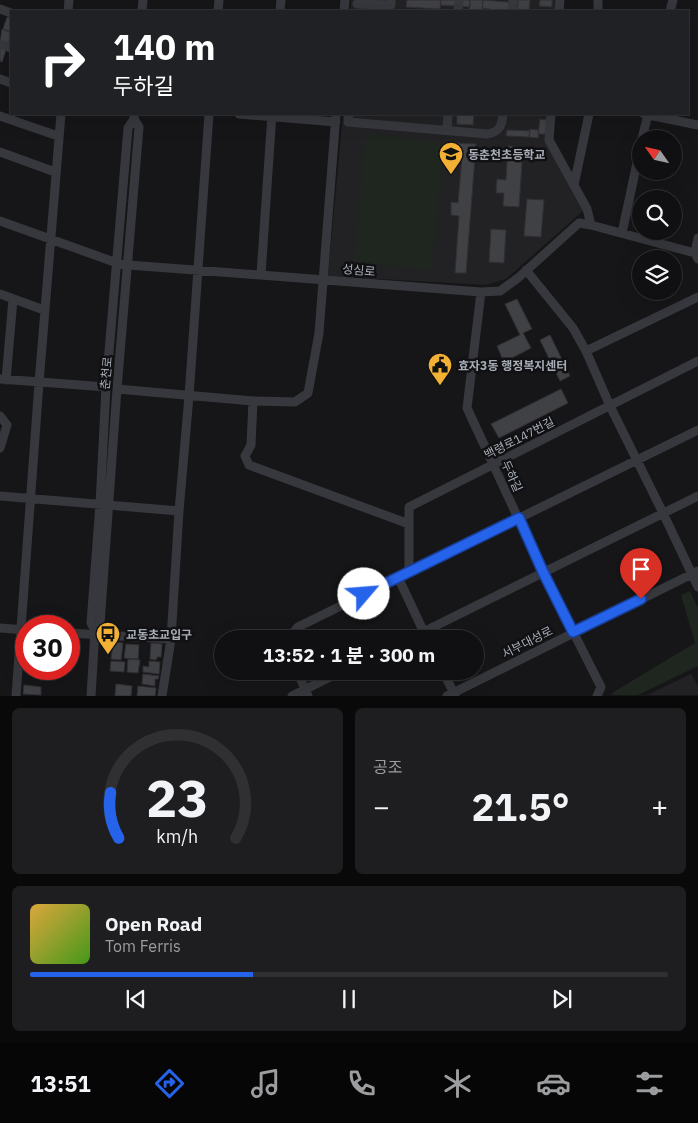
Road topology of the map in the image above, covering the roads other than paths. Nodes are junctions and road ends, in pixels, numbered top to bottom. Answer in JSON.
{"nodes":[{"id":1,"x":391,"y":0,"type":"edge"},
{"id":2,"x":381,"y":3,"type":"edge"},
{"id":3,"x":357,"y":5,"type":"edge"},
{"id":4,"x":61,"y":115,"type":"edge"},
{"id":5,"x":209,"y":115,"type":"edge"},
{"id":6,"x":272,"y":115,"type":"edge"},
{"id":7,"x":349,"y":115,"type":"edge"},
{"id":8,"x":448,"y":115,"type":"edge"},
{"id":9,"x":503,"y":115,"type":"edge"},
{"id":10,"x":551,"y":115,"type":"edge"},
{"id":11,"x":589,"y":115,"type":"edge"},
{"id":12,"x":647,"y":115,"type":"edge"},
{"id":13,"x":652,"y":115,"type":"edge"},
{"id":14,"x":0,"y":116,"type":"edge"},
{"id":15,"x":134,"y":116,"type":"edge"},
{"id":16,"x":336,"y":118,"type":"edge"},
{"id":17,"x":698,"y":125,"type":"edge"},
{"id":18,"x":447,"y":130,"type":"junction"},
{"id":19,"x":644,"y":130,"type":"edge"},
{"id":20,"x":58,"y":136,"type":"junction"},
{"id":21,"x":0,"y":152,"type":"edge"},
{"id":22,"x":55,"y":172,"type":"junction"},
{"id":23,"x":633,"y":180,"type":"edge"},
{"id":24,"x":574,"y":185,"type":"junction"},
{"id":25,"x":0,"y":221,"type":"edge"},
{"id":26,"x":591,"y":225,"type":"junction"},
{"id":27,"x":622,"y":233,"type":"junction"},
{"id":28,"x":50,"y":240,"type":"junction"},
{"id":29,"x":697,"y":249,"type":"edge"},
{"id":30,"x":117,"y":263,"type":"junction"},
{"id":31,"x":128,"y":265,"type":"junction"},
{"id":32,"x":198,"y":270,"type":"junction"},
{"id":33,"x":526,"y":270,"type":"junction"},
{"id":34,"x":261,"y":274,"type":"junction"},
{"id":35,"x":325,"y":279,"type":"junction"},
{"id":36,"x":482,"y":292,"type":"junction"},
{"id":37,"x":0,"y":294,"type":"edge"},
{"id":38,"x":698,"y":296,"type":"edge"},
{"id":39,"x":13,"y":299,"type":"junction"},
{"id":40,"x":44,"y":310,"type":"junction"},
{"id":41,"x":586,"y":351,"type":"junction"},
{"id":42,"x":698,"y":362,"type":"edge"},
{"id":43,"x":3,"y":379,"type":"edge"},
{"id":44,"x":39,"y":383,"type":"junction"},
{"id":45,"x":106,"y":387,"type":"junction"},
{"id":46,"x":117,"y":389,"type":"junction"},
{"id":47,"x":189,"y":396,"type":"junction"},
{"id":48,"x":253,"y":401,"type":"junction"},
{"id":49,"x":610,"y":406,"type":"junction"},
{"id":50,"x":0,"y":416,"type":"edge"},
{"id":51,"x":698,"y":430,"type":"edge"},
{"id":52,"x":0,"y":448,"type":"edge"},
{"id":53,"x":636,"y":460,"type":"junction"},
{"id":54,"x":493,"y":465,"type":"junction"},
{"id":55,"x":0,"y":496,"type":"edge"},
{"id":56,"x":698,"y":496,"type":"edge"},
{"id":57,"x":30,"y":499,"type":"junction"},
{"id":58,"x":104,"y":504,"type":"junction"},
{"id":59,"x":179,"y":511,"type":"junction"},
{"id":60,"x":664,"y":513,"type":"junction"},
{"id":61,"x":519,"y":518,"type":"junction"},
{"id":62,"x":409,"y":524,"type":"junction"},
{"id":63,"x":543,"y":572,"type":"junction"},
{"id":64,"x":409,"y":573,"type":"junction"},
{"id":65,"x":695,"y":573,"type":"edge"},
{"id":66,"x":398,"y":577,"type":"junction"},
{"id":67,"x":698,"y":587,"type":"edge"},
{"id":68,"x":24,"y":615,"type":"edge"},
{"id":69,"x":0,"y":628,"type":"edge"},
{"id":70,"x":15,"y":629,"type":"edge"},
{"id":71,"x":296,"y":630,"type":"edge"},
{"id":72,"x":423,"y":630,"type":"edge"},
{"id":73,"x":434,"y":630,"type":"edge"},
{"id":74,"x":95,"y":632,"type":"junction"},
{"id":75,"x":573,"y":632,"type":"junction"},
{"id":76,"x":80,"y":633,"type":"edge"},
{"id":77,"x":171,"y":639,"type":"junction"},
{"id":78,"x":18,"y":680,"type":"edge"},
{"id":79,"x":301,"y":680,"type":"edge"},
{"id":80,"x":327,"y":680,"type":"edge"},
{"id":81,"x":447,"y":680,"type":"edge"},
{"id":82,"x":307,"y":692,"type":"edge"},
{"id":83,"x":452,"y":694,"type":"edge"},
{"id":84,"x":16,"y":696,"type":"edge"},
{"id":85,"x":91,"y":696,"type":"edge"},
{"id":86,"x":162,"y":696,"type":"edge"},
{"id":87,"x":292,"y":696,"type":"edge"},
{"id":88,"x":597,"y":696,"type":"edge"}],
"edges":[{"from":1,"to":2,"type":"street"},
{"from":2,"to":3,"type":"street"},
{"from":4,"to":20,"type":"street"},
{"from":5,"to":32,"type":"street"},
{"from":6,"to":16,"type":"street"},
{"from":6,"to":34,"type":"street"},
{"from":7,"to":18,"type":"street"},
{"from":8,"to":18,"type":"street"},
{"from":9,"to":18,"type":"street"},
{"from":10,"to":24,"type":"street"},
{"from":11,"to":24,"type":"street"},
{"from":12,"to":19,"type":"street"},
{"from":13,"to":17,"type":"street"},
{"from":14,"to":20,"type":"street"},
{"from":15,"to":30,"type":"street","name":"춘천로"},
{"from":15,"to":31,"type":"street","name":"춘천로"},
{"from":16,"to":35,"type":"street"},
{"from":20,"to":22,"type":"street"},
{"from":21,"to":22,"type":"street"},
{"from":22,"to":28,"type":"street"},
{"from":23,"to":27,"type":"street"},
{"from":24,"to":26,"type":"street"},
{"from":25,"to":28,"type":"street","name":"성심로"},
{"from":26,"to":27,"type":"street"},
{"from":26,"to":33,"type":"street","name":"성심로"},
{"from":27,"to":29,"type":"street"},
{"from":28,"to":30,"type":"street","name":"성심로"},
{"from":28,"to":40,"type":"street"},
{"from":30,"to":31,"type":"street","name":"성심로"},
{"from":30,"to":45,"type":"street","name":"춘천로"},
{"from":31,"to":32,"type":"street","name":"성심로"},
{"from":31,"to":46,"type":"street","name":"춘천로"},
{"from":32,"to":34,"type":"street","name":"성심로"},
{"from":32,"to":47,"type":"street"},
{"from":33,"to":36,"type":"street","name":"성심로"},
{"from":33,"to":41,"type":"street"},
{"from":34,"to":35,"type":"street","name":"성심로"},
{"from":35,"to":36,"type":"street","name":"성심로"},
{"from":35,"to":48,"type":"street"},
{"from":36,"to":54,"type":"street","name":"두하길"},
{"from":37,"to":39,"type":"street"},
{"from":38,"to":41,"type":"street"},
{"from":39,"to":40,"type":"street"},
{"from":39,"to":43,"type":"street"},
{"from":40,"to":44,"type":"street"},
{"from":41,"to":49,"type":"street"},
{"from":42,"to":49,"type":"street","name":"백령로147번길"},
{"from":43,"to":44,"type":"street"},
{"from":44,"to":45,"type":"street"},
{"from":44,"to":57,"type":"street"},
{"from":45,"to":58,"type":"street","name":"춘천로"},
{"from":46,"to":47,"type":"street"},
{"from":46,"to":58,"type":"street","name":"춘천로"},
{"from":47,"to":48,"type":"street"},
{"from":47,"to":59,"type":"street"},
{"from":48,"to":62,"type":"street"},
{"from":49,"to":53,"type":"street"},
{"from":49,"to":54,"type":"street","name":"백령로147번길"},
{"from":50,"to":52,"type":"street"},
{"from":51,"to":53,"type":"street"},
{"from":53,"to":60,"type":"street"},
{"from":53,"to":61,"type":"street"},
{"from":54,"to":61,"type":"street","name":"두하길"},
{"from":54,"to":62,"type":"street","name":"백령로147번길"},
{"from":55,"to":57,"type":"street"},
{"from":56,"to":60,"type":"street"},
{"from":57,"to":58,"type":"street"},
{"from":57,"to":68,"type":"street"},
{"from":58,"to":59,"type":"street"},
{"from":58,"to":74,"type":"street","name":"춘천로"},
{"from":59,"to":77,"type":"street"},
{"from":60,"to":63,"type":"street"},
{"from":60,"to":65,"type":"street"},
{"from":61,"to":63,"type":"street","name":"두하길"},
{"from":61,"to":64,"type":"street"},
{"from":62,"to":64,"type":"street","name":"백령로147번길"},
{"from":63,"to":73,"type":"street"},
{"from":63,"to":75,"type":"street","name":"두하길"},
{"from":64,"to":66,"type":"street"},
{"from":65,"to":67,"type":"street"},
{"from":65,"to":75,"type":"street","name":"서부대성로"},
{"from":66,"to":71,"type":"street"},
{"from":66,"to":72,"type":"street"},
{"from":69,"to":70,"type":"street"},
{"from":74,"to":76,"type":"street"},
{"from":74,"to":77,"type":"street"},
{"from":74,"to":85,"type":"street","name":"춘천로"},
{"from":75,"to":83,"type":"street","name":"서부대성로"},
{"from":75,"to":88,"type":"street","name":"두하길"},
{"from":77,"to":86,"type":"street"},
{"from":78,"to":84,"type":"street"},
{"from":79,"to":82,"type":"street"},
{"from":80,"to":82,"type":"street"},
{"from":81,"to":83,"type":"street"},
{"from":82,"to":87,"type":"street"}]}
